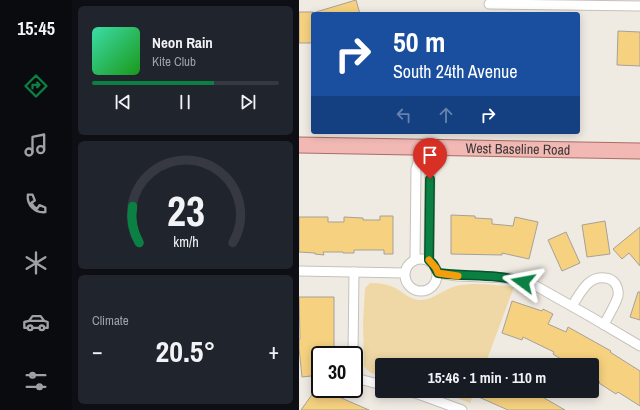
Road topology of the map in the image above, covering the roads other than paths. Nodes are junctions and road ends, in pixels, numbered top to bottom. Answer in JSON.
{"nodes":[{"id":1,"x":489,"y":4,"type":"dead end"},
{"id":2,"x":640,"y":6,"type":"edge"},
{"id":3,"x":299,"y":145,"type":"edge"},
{"id":4,"x":423,"y":146,"type":"junction"},
{"id":5,"x":640,"y":151,"type":"edge"},
{"id":6,"x":415,"y":260,"type":"junction"},
{"id":7,"x":429,"y":260,"type":"junction"},
{"id":8,"x":299,"y":271,"type":"edge"},
{"id":9,"x":354,"y":272,"type":"junction"},
{"id":10,"x":438,"y":273,"type":"junction"},
{"id":11,"x":405,"y":274,"type":"junction"},
{"id":12,"x":572,"y":306,"type":"junction"},
{"id":13,"x":604,"y":325,"type":"junction"},
{"id":14,"x":353,"y":346,"type":"edge"},
{"id":15,"x":640,"y":346,"type":"edge"},
{"id":16,"x":363,"y":378,"type":"edge"},
{"id":17,"x":375,"y":382,"type":"edge"},
{"id":18,"x":429,"y":398,"type":"edge"},
{"id":19,"x":463,"y":410,"type":"edge"}],
"edges":[{"from":1,"to":2,"type":"street"},
{"from":3,"to":4,"type":"main road","name":"West Baseline Road"},
{"from":4,"to":5,"type":"main road","name":"West Baseline Road"},
{"from":4,"to":6,"type":"street"},
{"from":4,"to":7,"type":"street"},
{"from":6,"to":7,"type":"street"},
{"from":6,"to":11,"type":"street"},
{"from":7,"to":10,"type":"street"},
{"from":8,"to":9,"type":"street"},
{"from":9,"to":11,"type":"street"},
{"from":9,"to":14,"type":"street"},
{"from":10,"to":11,"type":"street"},
{"from":10,"to":12,"type":"street"},
{"from":12,"to":13,"type":"street"},
{"from":12,"to":13,"type":"street"},
{"from":13,"to":15,"type":"street"},
{"from":16,"to":17,"type":"street"},
{"from":18,"to":19,"type":"street"}]}
